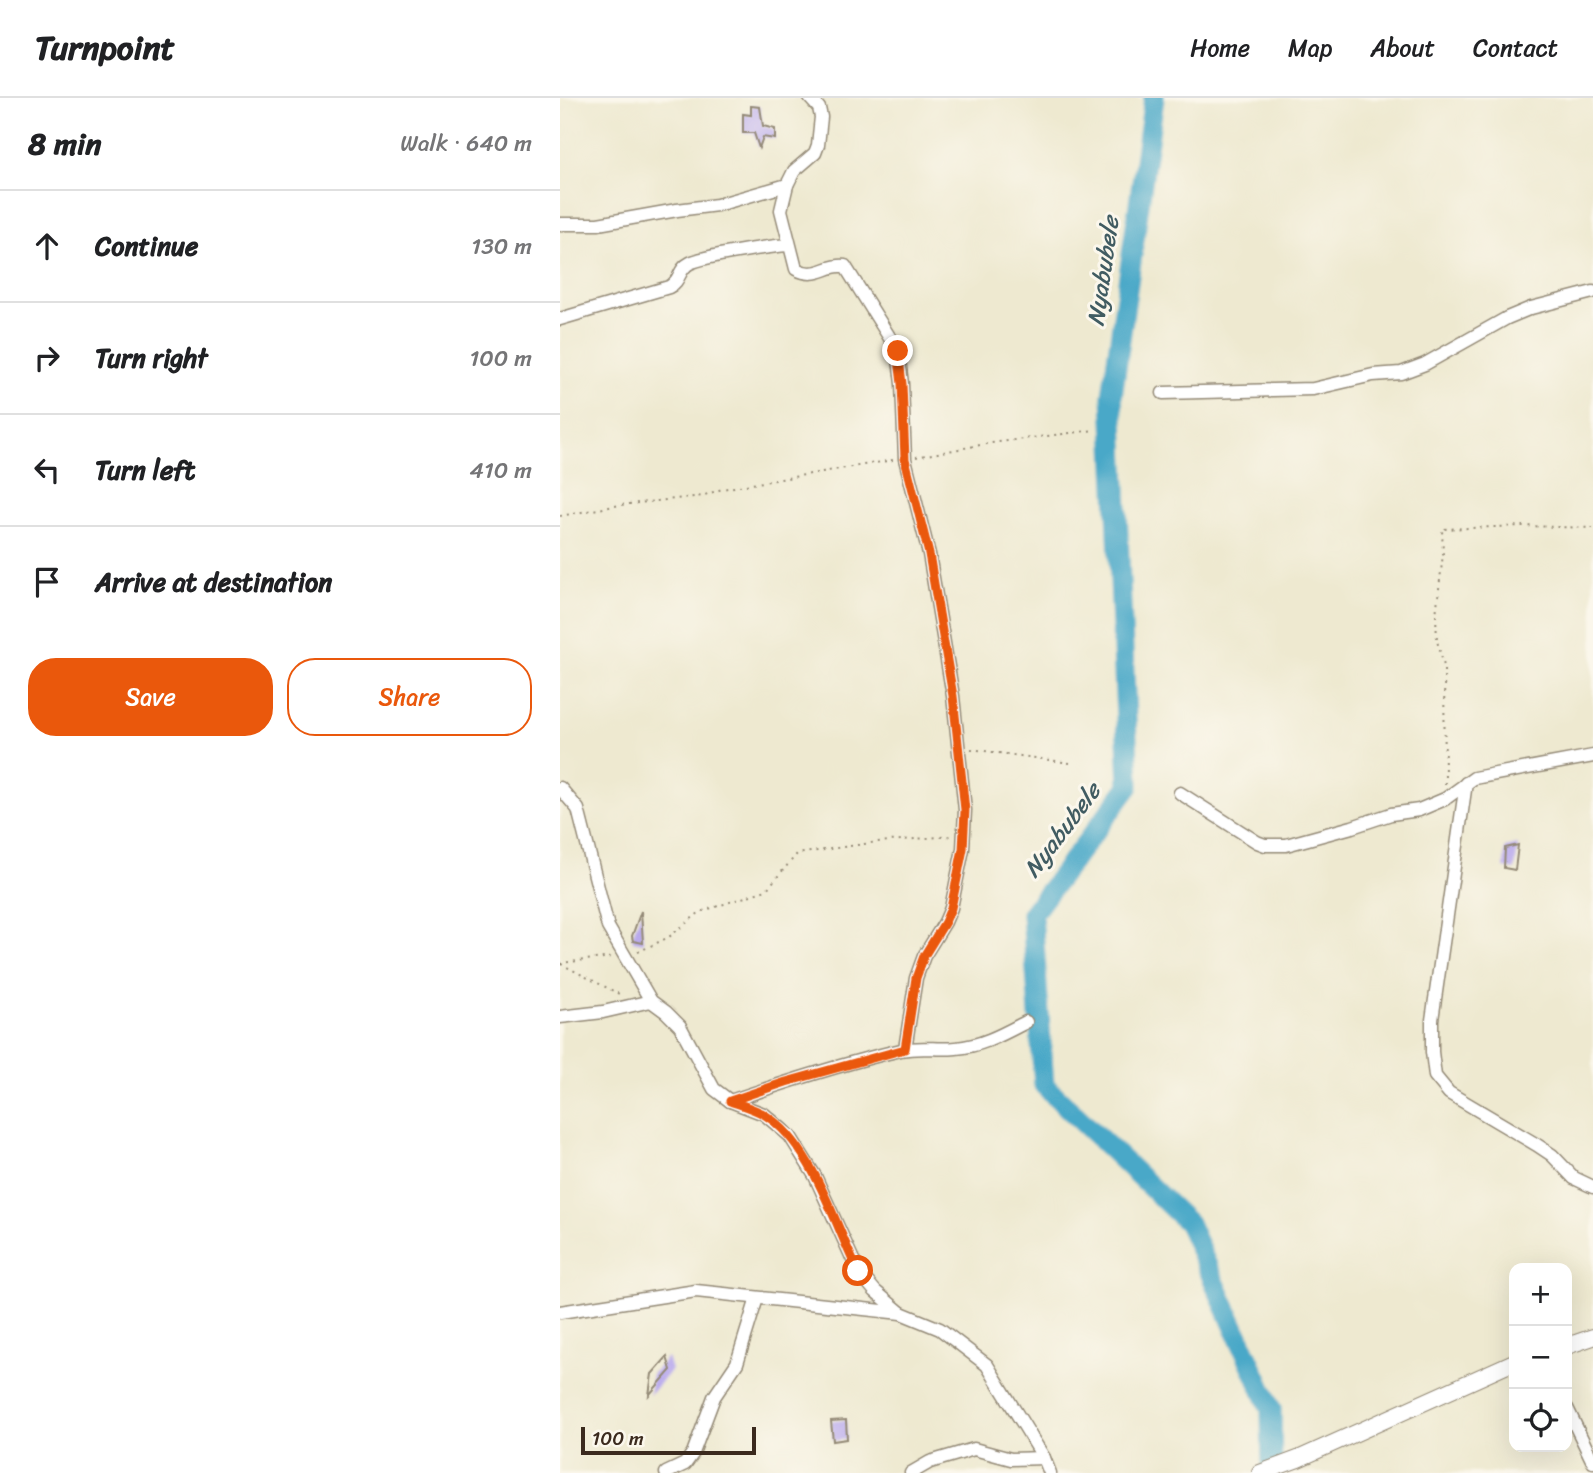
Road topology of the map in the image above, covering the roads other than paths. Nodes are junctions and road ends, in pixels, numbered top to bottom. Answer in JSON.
{"nodes":[{"id":1,"x":810,"y":98,"type":"edge"},
{"id":2,"x":788,"y":185,"type":"junction"},
{"id":3,"x":560,"y":224,"type":"edge"},
{"id":4,"x":789,"y":245,"type":"junction"},
{"id":5,"x":1593,"y":292,"type":"edge"},
{"id":6,"x":560,"y":319,"type":"edge"},
{"id":7,"x":1163,"y":393,"type":"dead end"},
{"id":8,"x":1593,"y":756,"type":"edge"},
{"id":9,"x":1466,"y":783,"type":"junction"},
{"id":10,"x":560,"y":788,"type":"edge"},
{"id":11,"x":1180,"y":793,"type":"dead end"},
{"id":12,"x":646,"y":1003,"type":"junction"},
{"id":13,"x":560,"y":1017,"type":"edge"},
{"id":14,"x":1026,"y":1022,"type":"dead end"},
{"id":15,"x":905,"y":1049,"type":"junction"},
{"id":16,"x":730,"y":1101,"type":"junction"},
{"id":17,"x":1593,"y":1187,"type":"edge"},
{"id":18,"x":757,"y":1298,"type":"junction"},
{"id":19,"x":560,"y":1311,"type":"edge"},
{"id":20,"x":901,"y":1313,"type":"junction"},
{"id":21,"x":1593,"y":1337,"type":"edge"},
{"id":22,"x":1572,"y":1344,"type":"edge"},
{"id":23,"x":1509,"y":1364,"type":"edge"},
{"id":24,"x":1572,"y":1418,"type":"edge"},
{"id":25,"x":1044,"y":1458,"type":"junction"},
{"id":26,"x":1593,"y":1462,"type":"edge"},
{"id":27,"x":666,"y":1473,"type":"edge"},
{"id":28,"x":911,"y":1473,"type":"edge"},
{"id":29,"x":1050,"y":1473,"type":"edge"},
{"id":30,"x":1260,"y":1473,"type":"edge"}],
"edges":[{"from":1,"to":2,"type":"street"},
{"from":2,"to":3,"type":"street"},
{"from":2,"to":4,"type":"street"},
{"from":4,"to":6,"type":"street"},
{"from":4,"to":15,"type":"street"},
{"from":5,"to":7,"type":"street"},
{"from":8,"to":9,"type":"street"},
{"from":9,"to":11,"type":"street"},
{"from":9,"to":17,"type":"street"},
{"from":10,"to":12,"type":"street"},
{"from":12,"to":13,"type":"street"},
{"from":12,"to":16,"type":"street"},
{"from":14,"to":15,"type":"street"},
{"from":15,"to":16,"type":"street"},
{"from":16,"to":20,"type":"street"},
{"from":18,"to":19,"type":"street"},
{"from":18,"to":20,"type":"street"},
{"from":18,"to":27,"type":"street"},
{"from":20,"to":25,"type":"street"},
{"from":21,"to":22,"type":"street"},
{"from":23,"to":30,"type":"street"},
{"from":24,"to":26,"type":"street"},
{"from":25,"to":28,"type":"street"},
{"from":25,"to":29,"type":"street"}]}
